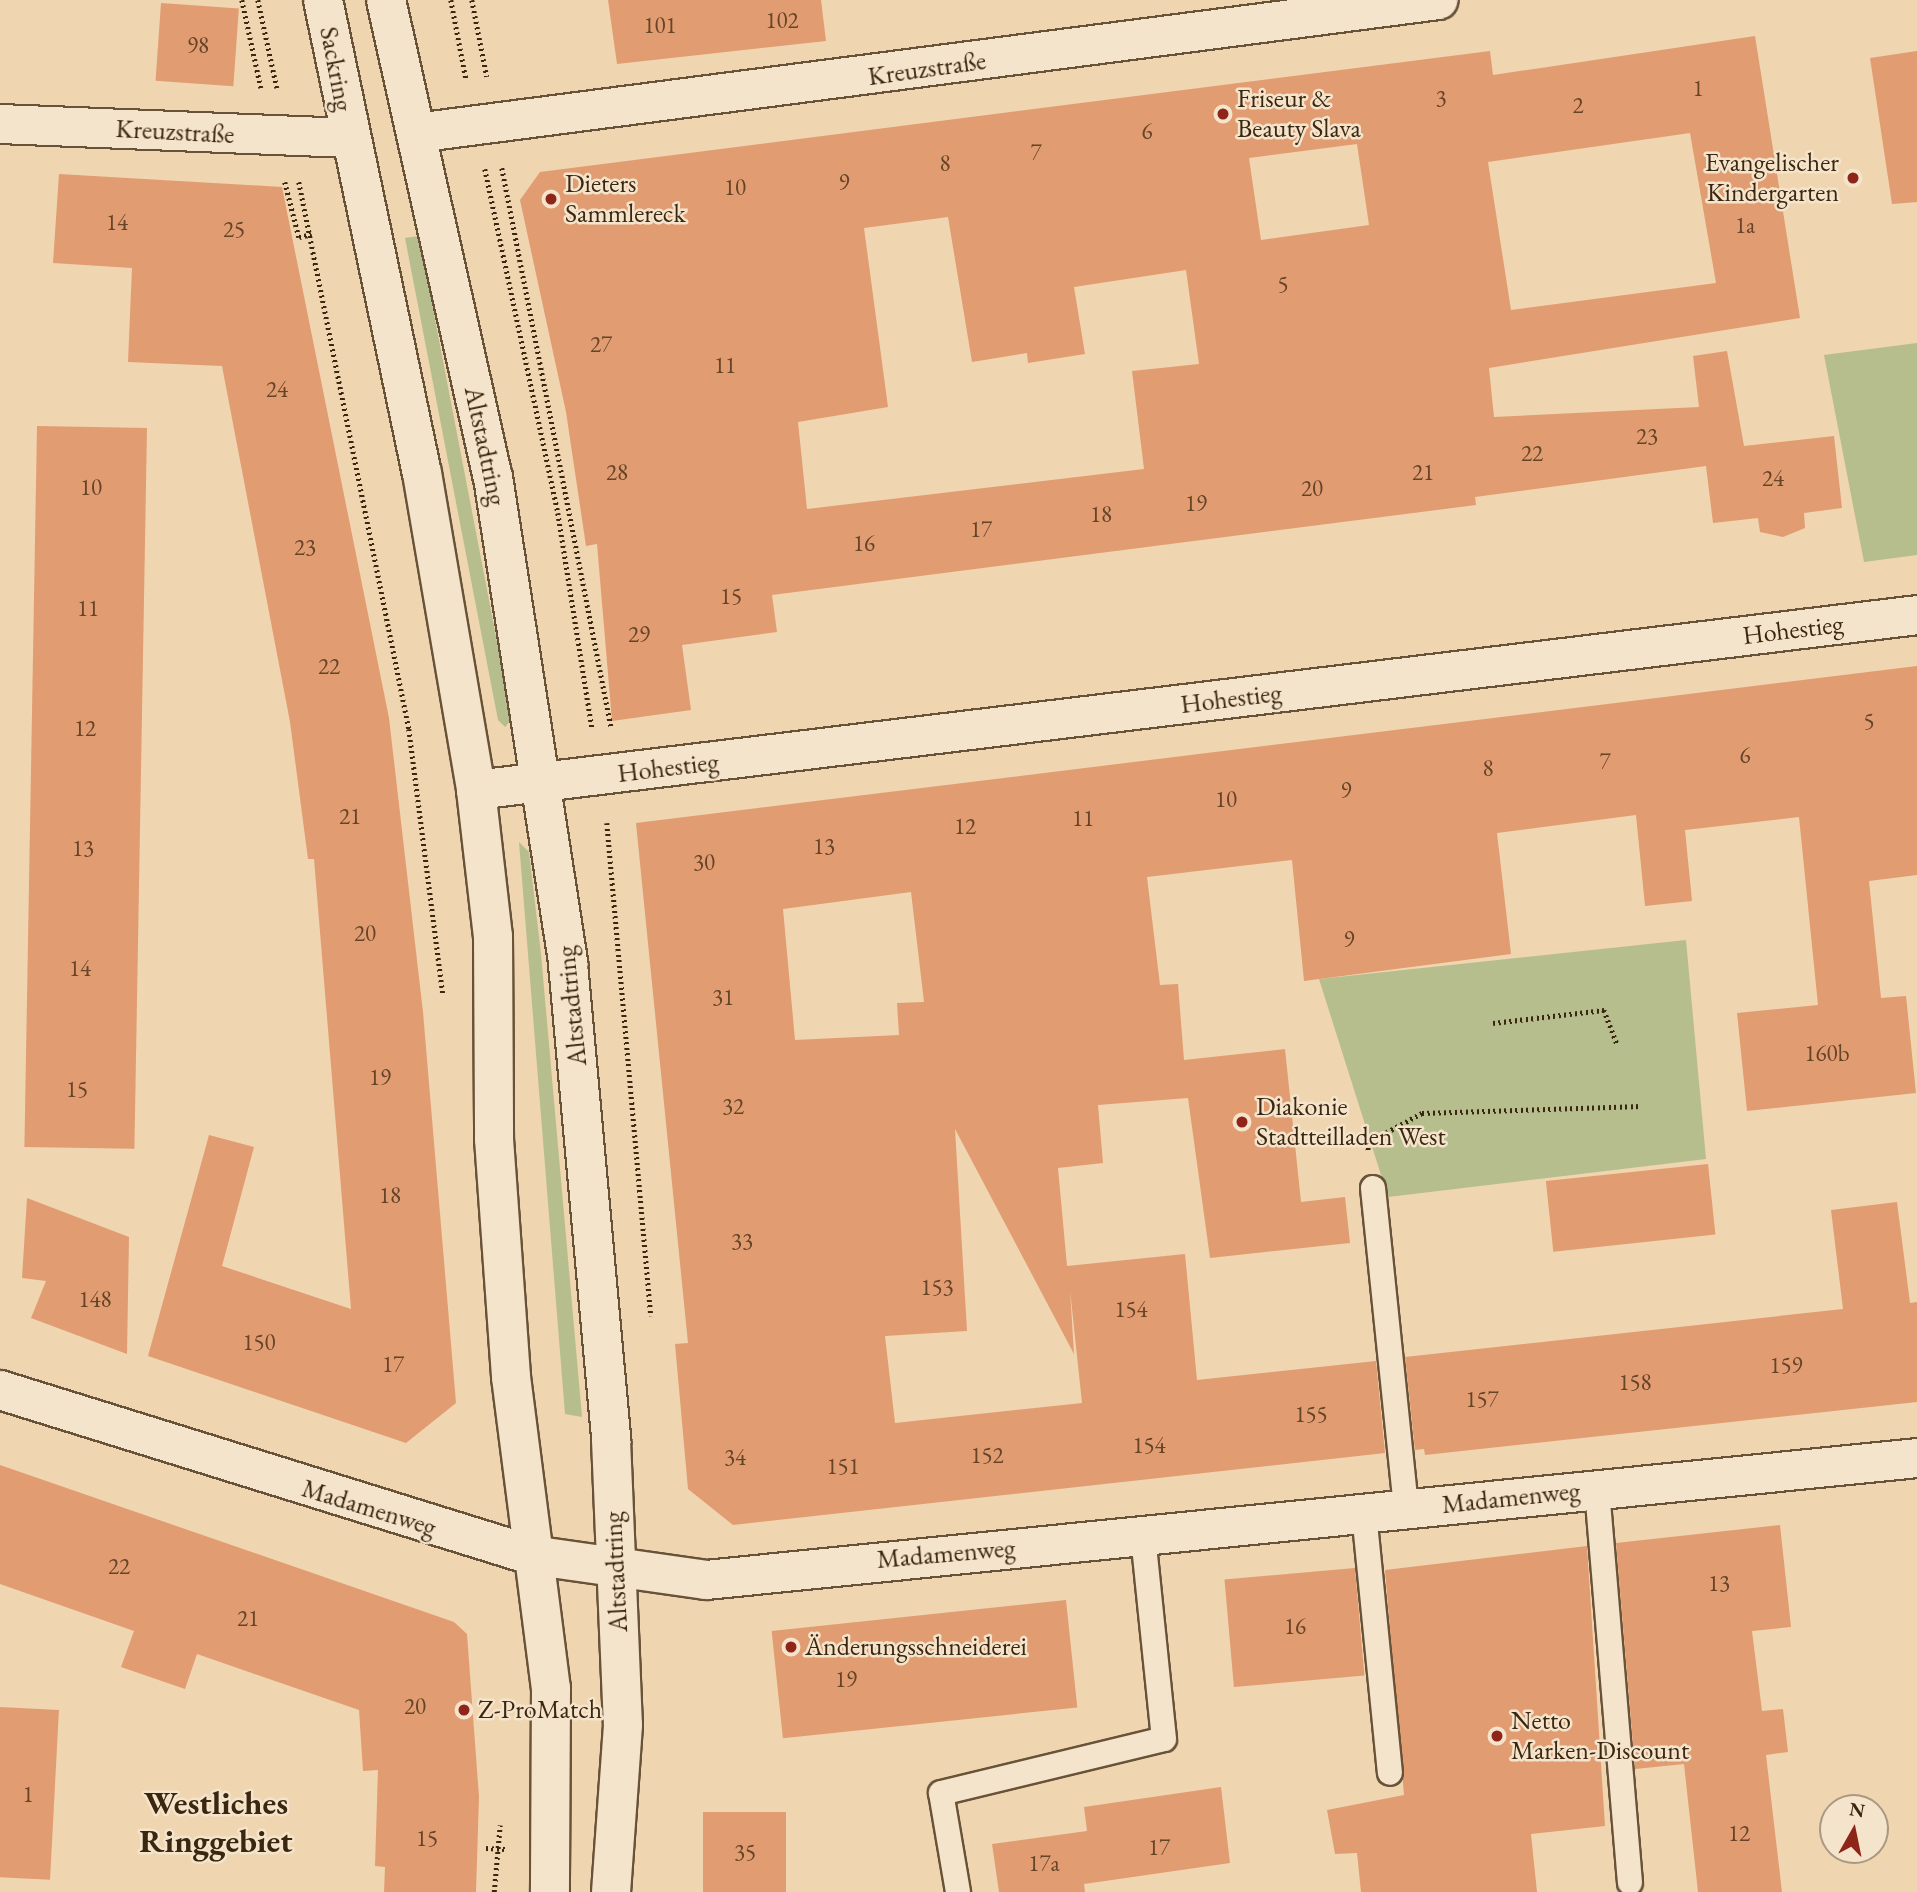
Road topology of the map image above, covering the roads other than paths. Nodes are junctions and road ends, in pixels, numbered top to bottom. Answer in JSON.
{"nodes":[{"id":1,"x":323,"y":0,"type":"edge"},
{"id":2,"x":386,"y":0,"type":"edge"},
{"id":3,"x":1438,"y":0,"type":"edge"},
{"id":4,"x":0,"y":124,"type":"edge"},
{"id":5,"x":415,"y":133,"type":"junction"},
{"id":6,"x":350,"y":138,"type":"junction"},
{"id":7,"x":1917,"y":615,"type":"edge"},
{"id":8,"x":544,"y":783,"type":"junction"},
{"id":9,"x":476,"y":790,"type":"junction"},
{"id":10,"x":1373,"y":1188,"type":"road end"},
{"id":11,"x":0,"y":1390,"type":"edge"},
{"id":12,"x":1917,"y":1458,"type":"edge"},
{"id":13,"x":1597,"y":1490,"type":"junction"},
{"id":14,"x":1406,"y":1509,"type":"junction"},
{"id":15,"x":1364,"y":1513,"type":"junction"},
{"id":16,"x":1143,"y":1535,"type":"junction"},
{"id":17,"x":531,"y":1555,"type":"junction"},
{"id":18,"x":616,"y":1572,"type":"junction"},
{"id":19,"x":1390,"y":1773,"type":"dead end"},
{"id":20,"x":1630,"y":1883,"type":"dead end"},
{"id":21,"x":550,"y":1892,"type":"edge"},
{"id":22,"x":611,"y":1892,"type":"edge"},
{"id":23,"x":958,"y":1892,"type":"edge"}],
"edges":[{"from":1,"to":6,"type":"street","name":"Sackring"},
{"from":2,"to":5,"type":"street"},
{"from":3,"to":5,"type":"street","name":"Kreuzstraße"},
{"from":4,"to":6,"type":"street","name":"Kreuzstraße"},
{"from":5,"to":8,"type":"street","name":"Altstadtring"},
{"from":6,"to":9,"type":"street"},
{"from":7,"to":8,"type":"street","name":"Hohestieg"},
{"from":8,"to":9,"type":"street","name":"Hohestieg"},
{"from":8,"to":18,"type":"street","name":"Altstadtring"},
{"from":9,"to":17,"type":"street"},
{"from":10,"to":14,"type":"lane"},
{"from":11,"to":17,"type":"street","name":"Madamenweg"},
{"from":12,"to":13,"type":"street","name":"Madamenweg"},
{"from":13,"to":14,"type":"street","name":"Madamenweg"},
{"from":13,"to":20,"type":"lane"},
{"from":14,"to":15,"type":"street","name":"Madamenweg"},
{"from":15,"to":16,"type":"street","name":"Madamenweg"},
{"from":15,"to":19,"type":"lane"},
{"from":16,"to":18,"type":"street","name":"Madamenweg"},
{"from":16,"to":23,"type":"lane"},
{"from":17,"to":18,"type":"street","name":"Madamenweg"},
{"from":17,"to":21,"type":"street"},
{"from":18,"to":22,"type":"street","name":"Altstadtring"}]}
